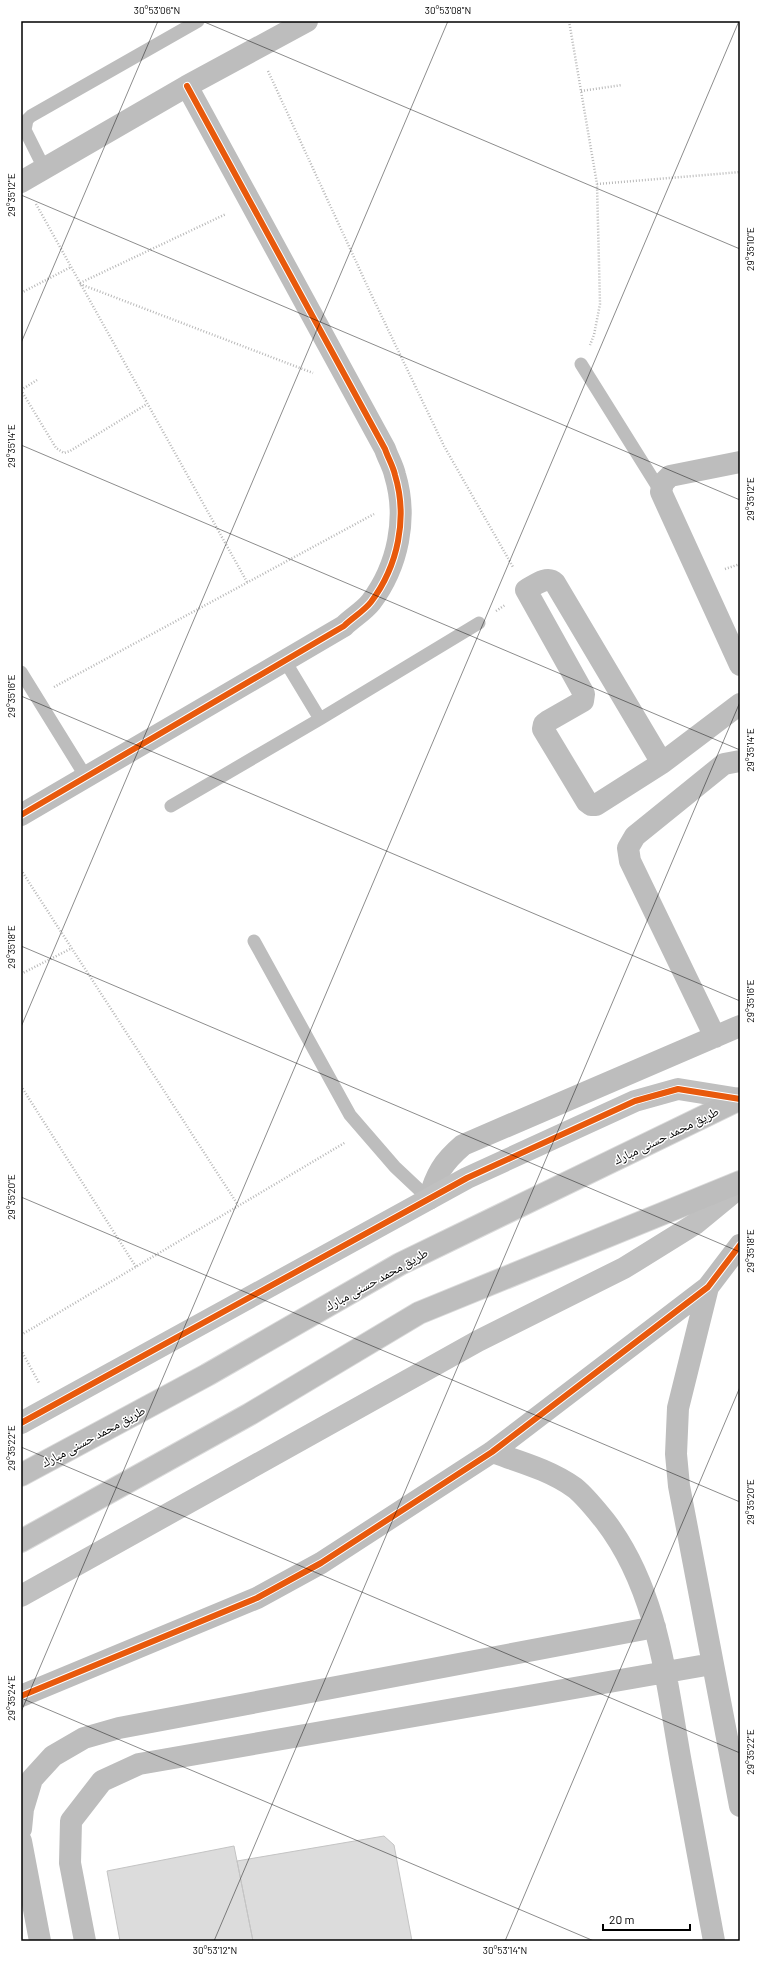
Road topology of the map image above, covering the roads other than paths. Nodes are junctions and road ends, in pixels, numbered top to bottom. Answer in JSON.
{"nodes":[{"id":1,"x":198,"y":21,"type":"edge"},
{"id":2,"x":307,"y":21,"type":"edge"},
{"id":3,"x":187,"y":86,"type":"junction"},
{"id":4,"x":44,"y":168,"type":"junction"},
{"id":5,"x":22,"y":181,"type":"edge"},
{"id":6,"x":581,"y":364,"type":"road end"},
{"id":7,"x":740,"y":462,"type":"edge"},
{"id":8,"x":661,"y":492,"type":"junction"},
{"id":9,"x":479,"y":623,"type":"dead end"},
{"id":10,"x":734,"y":639,"type":"edge"},
{"id":11,"x":285,"y":661,"type":"junction"},
{"id":12,"x":740,"y":665,"type":"edge"},
{"id":13,"x":21,"y":672,"type":"edge"},
{"id":14,"x":740,"y":704,"type":"edge"},
{"id":15,"x":320,"y":719,"type":"junction"},
{"id":16,"x":740,"y":761,"type":"edge"},
{"id":17,"x":662,"y":763,"type":"junction"},
{"id":18,"x":86,"y":777,"type":"junction"},
{"id":19,"x":171,"y":806,"type":"dead end"},
{"id":20,"x":21,"y":815,"type":"edge"},
{"id":21,"x":254,"y":941,"type":"dead end"},
{"id":22,"x":740,"y":1026,"type":"edge"},
{"id":23,"x":715,"y":1037,"type":"junction"},
{"id":24,"x":740,"y":1099,"type":"edge"},
{"id":25,"x":740,"y":1182,"type":"edge"},
{"id":26,"x":740,"y":1187,"type":"edge"},
{"id":27,"x":429,"y":1199,"type":"junction"},
{"id":28,"x":740,"y":1245,"type":"edge"},
{"id":29,"x":708,"y":1287,"type":"junction"},
{"id":30,"x":21,"y":1423,"type":"edge"},
{"id":31,"x":492,"y":1452,"type":"junction"},
{"id":32,"x":21,"y":1475,"type":"edge"},
{"id":33,"x":21,"y":1541,"type":"edge"},
{"id":34,"x":21,"y":1596,"type":"edge"},
{"id":35,"x":655,"y":1627,"type":"junction"},
{"id":36,"x":712,"y":1664,"type":"junction"},
{"id":37,"x":665,"y":1672,"type":"junction"},
{"id":38,"x":21,"y":1696,"type":"edge"},
{"id":39,"x":740,"y":1806,"type":"edge"},
{"id":40,"x":21,"y":1829,"type":"edge"},
{"id":41,"x":21,"y":1841,"type":"edge"},
{"id":42,"x":40,"y":1941,"type":"edge"},
{"id":43,"x":86,"y":1941,"type":"edge"},
{"id":44,"x":714,"y":1941,"type":"edge"}],
"edges":[{"from":1,"to":4,"type":"lane"},
{"from":2,"to":3,"type":"main road"},
{"from":3,"to":4,"type":"main road"},
{"from":3,"to":11,"type":"main road"},
{"from":4,"to":5,"type":"main road"},
{"from":6,"to":8,"type":"lane"},
{"from":7,"to":8,"type":"main road"},
{"from":8,"to":10,"type":"main road"},
{"from":9,"to":15,"type":"lane"},
{"from":10,"to":12,"type":"main road"},
{"from":11,"to":15,"type":"lane"},
{"from":11,"to":18,"type":"main road"},
{"from":13,"to":18,"type":"lane"},
{"from":14,"to":17,"type":"main road"},
{"from":15,"to":19,"type":"lane"},
{"from":16,"to":23,"type":"main road"},
{"from":17,"to":17,"type":"main road"},
{"from":18,"to":20,"type":"main road"},
{"from":21,"to":27,"type":"lane"},
{"from":22,"to":23,"type":"main road"},
{"from":23,"to":27,"type":"main road"},
{"from":24,"to":27,"type":"street"},
{"from":24,"to":32,"type":"main road","name":"طريق محمد حسنى مبارك"},
{"from":25,"to":33,"type":"main road"},
{"from":26,"to":34,"type":"street"},
{"from":27,"to":30,"type":"street"},
{"from":28,"to":29,"type":"main road"},
{"from":29,"to":31,"type":"main road"},
{"from":29,"to":36,"type":"main road"},
{"from":31,"to":35,"type":"main road"},
{"from":31,"to":38,"type":"main road"},
{"from":35,"to":37,"type":"main road"},
{"from":35,"to":40,"type":"main road"},
{"from":36,"to":37,"type":"main road"},
{"from":36,"to":39,"type":"main road"},
{"from":37,"to":43,"type":"main road"},
{"from":37,"to":44,"type":"main road"},
{"from":41,"to":42,"type":"main road"}]}
